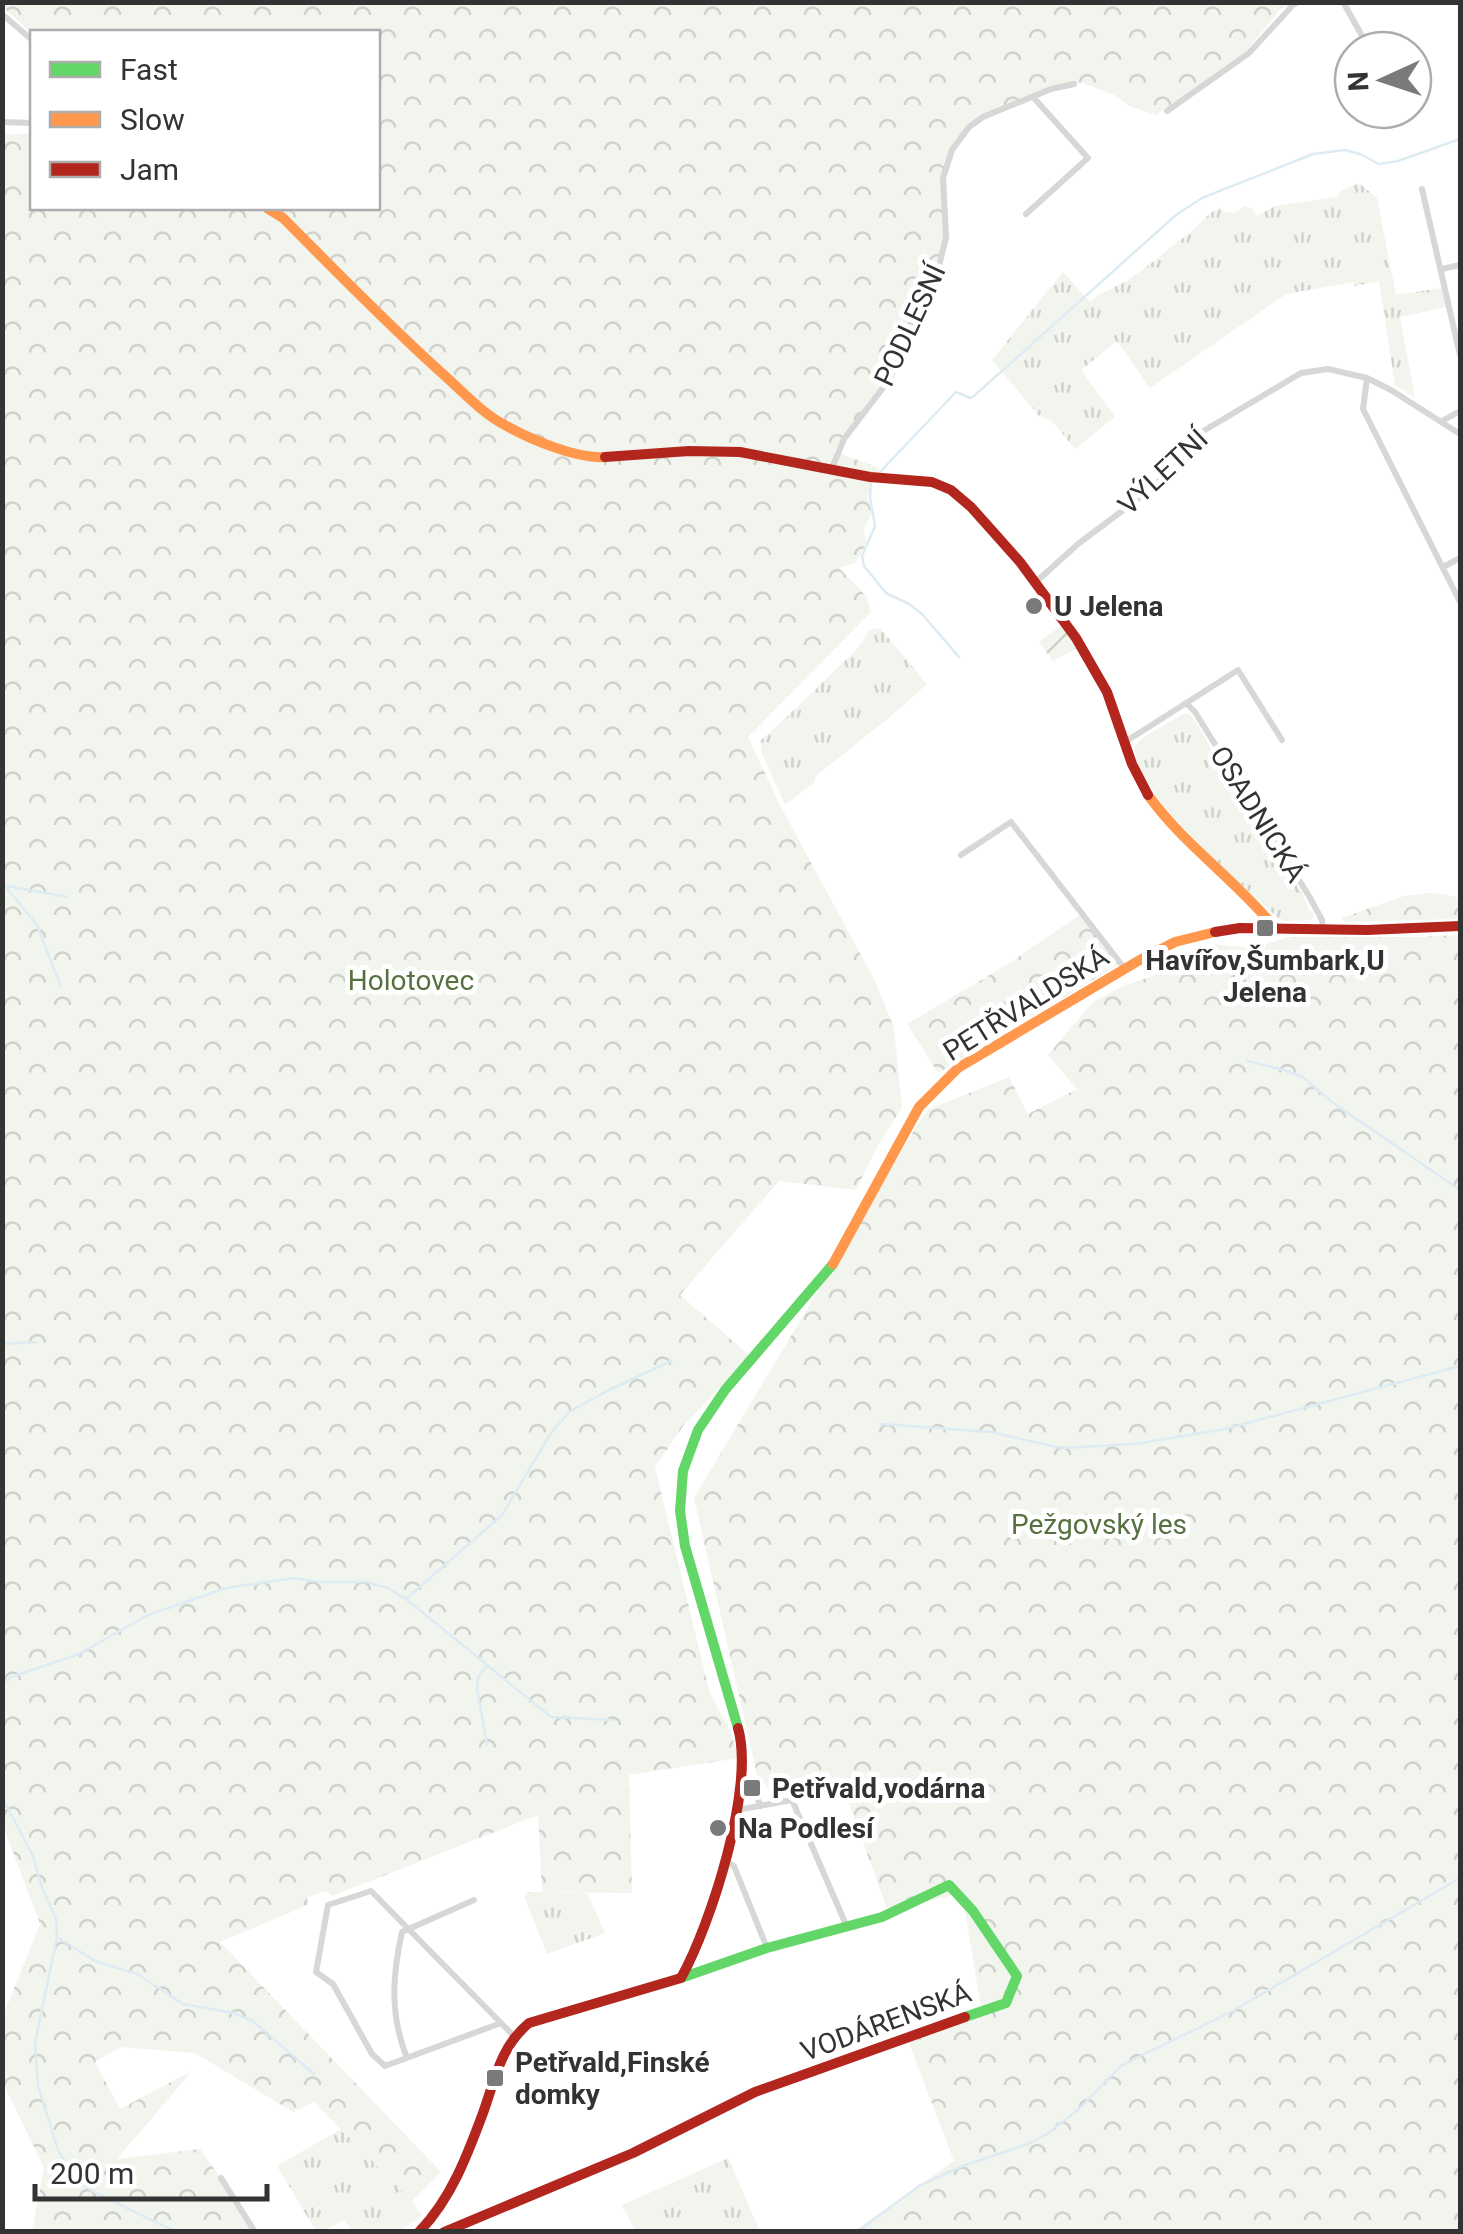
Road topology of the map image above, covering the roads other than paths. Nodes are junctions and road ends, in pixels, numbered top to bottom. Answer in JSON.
{"nodes":[{"id":1,"x":1298,"y":2,"type":"edge"},
{"id":2,"x":1343,"y":2,"type":"edge"},
{"id":3,"x":2,"y":14,"type":"edge"},
{"id":4,"x":1359,"y":30,"type":"edge"},
{"id":5,"x":30,"y":38,"type":"edge"},
{"id":6,"x":1074,"y":84,"type":"dead end"},
{"id":7,"x":1033,"y":98,"type":"junction"},
{"id":8,"x":1166,"y":111,"type":"dead end"},
{"id":9,"x":2,"y":122,"type":"edge"},
{"id":10,"x":30,"y":123,"type":"edge"},
{"id":11,"x":1422,"y":189,"type":"dead end"},
{"id":12,"x":270,"y":210,"type":"edge"},
{"id":13,"x":1026,"y":214,"type":"dead end"},
{"id":14,"x":1460,"y":265,"type":"edge"},
{"id":15,"x":1442,"y":269,"type":"junction"},
{"id":16,"x":1460,"y":355,"type":"edge"},
{"id":17,"x":1367,"y":378,"type":"junction"},
{"id":18,"x":1460,"y":412,"type":"edge"},
{"id":19,"x":1442,"y":421,"type":"junction"},
{"id":20,"x":1460,"y":434,"type":"edge"},
{"id":21,"x":832,"y":468,"type":"junction"},
{"id":22,"x":1460,"y":558,"type":"edge"},
{"id":23,"x":1443,"y":567,"type":"junction"},
{"id":24,"x":1037,"y":581,"type":"junction"},
{"id":25,"x":1460,"y":602,"type":"edge"},
{"id":26,"x":1186,"y":704,"type":"junction"},
{"id":27,"x":1282,"y":740,"type":"dead end"},
{"id":28,"x":1125,"y":742,"type":"junction"},
{"id":29,"x":961,"y":855,"type":"dead end"},
{"id":30,"x":1460,"y":926,"type":"edge"},
{"id":31,"x":1275,"y":928,"type":"junction"},
{"id":32,"x":1323,"y":929,"type":"junction"},
{"id":33,"x":1125,"y":969,"type":"junction"},
{"id":34,"x":741,"y":1778,"type":"junction"},
{"id":35,"x":761,"y":1806,"type":"junction"},
{"id":36,"x":737,"y":1810,"type":"junction"},
{"id":37,"x":726,"y":1861,"type":"junction"},
{"id":38,"x":474,"y":1900,"type":"dead end"},
{"id":39,"x":847,"y":1926,"type":"junction"},
{"id":40,"x":409,"y":1929,"type":"junction"},
{"id":41,"x":766,"y":1948,"type":"junction"},
{"id":42,"x":681,"y":1978,"type":"junction"},
{"id":43,"x":502,"y":2024,"type":"junction"},
{"id":44,"x":513,"y":2035,"type":"junction"},
{"id":45,"x":408,"y":2058,"type":"junction"},
{"id":46,"x":221,"y":2178,"type":"dead end"},
{"id":47,"x":255,"y":2232,"type":"edge"},
{"id":48,"x":419,"y":2232,"type":"edge"},
{"id":49,"x":444,"y":2232,"type":"edge"}],
"edges":[{"from":1,"to":8,"type":"street"},
{"from":2,"to":4,"type":"street"},
{"from":3,"to":5,"type":"street"},
{"from":6,"to":7,"type":"street","name":"PODLESNÍ"},
{"from":7,"to":13,"type":"street"},
{"from":7,"to":21,"type":"street","name":"PODLESNÍ"},
{"from":9,"to":10,"type":"street"},
{"from":11,"to":15,"type":"street"},
{"from":12,"to":21,"type":"street"},
{"from":14,"to":15,"type":"street"},
{"from":15,"to":16,"type":"street"},
{"from":17,"to":19,"type":"street","name":"VÝLETNÍ"},
{"from":17,"to":23,"type":"street"},
{"from":17,"to":24,"type":"street","name":"VÝLETNÍ"},
{"from":18,"to":19,"type":"street"},
{"from":19,"to":20,"type":"street","name":"VÝLETNÍ"},
{"from":21,"to":24,"type":"street"},
{"from":22,"to":23,"type":"street"},
{"from":23,"to":25,"type":"street"},
{"from":24,"to":28,"type":"street"},
{"from":26,"to":27,"type":"street"},
{"from":26,"to":28,"type":"street"},
{"from":26,"to":32,"type":"street","name":"OSADNICKÁ"},
{"from":28,"to":31,"type":"street"},
{"from":29,"to":33,"type":"street"},
{"from":30,"to":32,"type":"street","name":"PETŘVALDSKÁ"},
{"from":31,"to":32,"type":"street","name":"PETŘVALDSKÁ"},
{"from":31,"to":33,"type":"street","name":"PETŘVALDSKÁ"},
{"from":33,"to":34,"type":"street","name":"PETŘVALDSKÁ"},
{"from":34,"to":35,"type":"street"},
{"from":34,"to":36,"type":"street","name":"PETŘVALDSKÁ"},
{"from":35,"to":36,"type":"street"},
{"from":35,"to":39,"type":"street"},
{"from":36,"to":37,"type":"street","name":"PETŘVALDSKÁ"},
{"from":37,"to":41,"type":"street"},
{"from":37,"to":42,"type":"street","name":"PETŘVALDSKÁ"},
{"from":38,"to":40,"type":"street"},
{"from":39,"to":41,"type":"street","name":"VODÁRENSKÁ"},
{"from":39,"to":49,"type":"street","name":"VODÁRENSKÁ"},
{"from":40,"to":43,"type":"street"},
{"from":40,"to":45,"type":"street"},
{"from":40,"to":45,"type":"street"},
{"from":41,"to":42,"type":"street","name":"VODÁRENSKÁ"},
{"from":42,"to":44,"type":"street","name":"VODÁRENSKÁ"},
{"from":43,"to":44,"type":"street"},
{"from":43,"to":45,"type":"street"},
{"from":44,"to":48,"type":"street"},
{"from":46,"to":47,"type":"street"}]}
